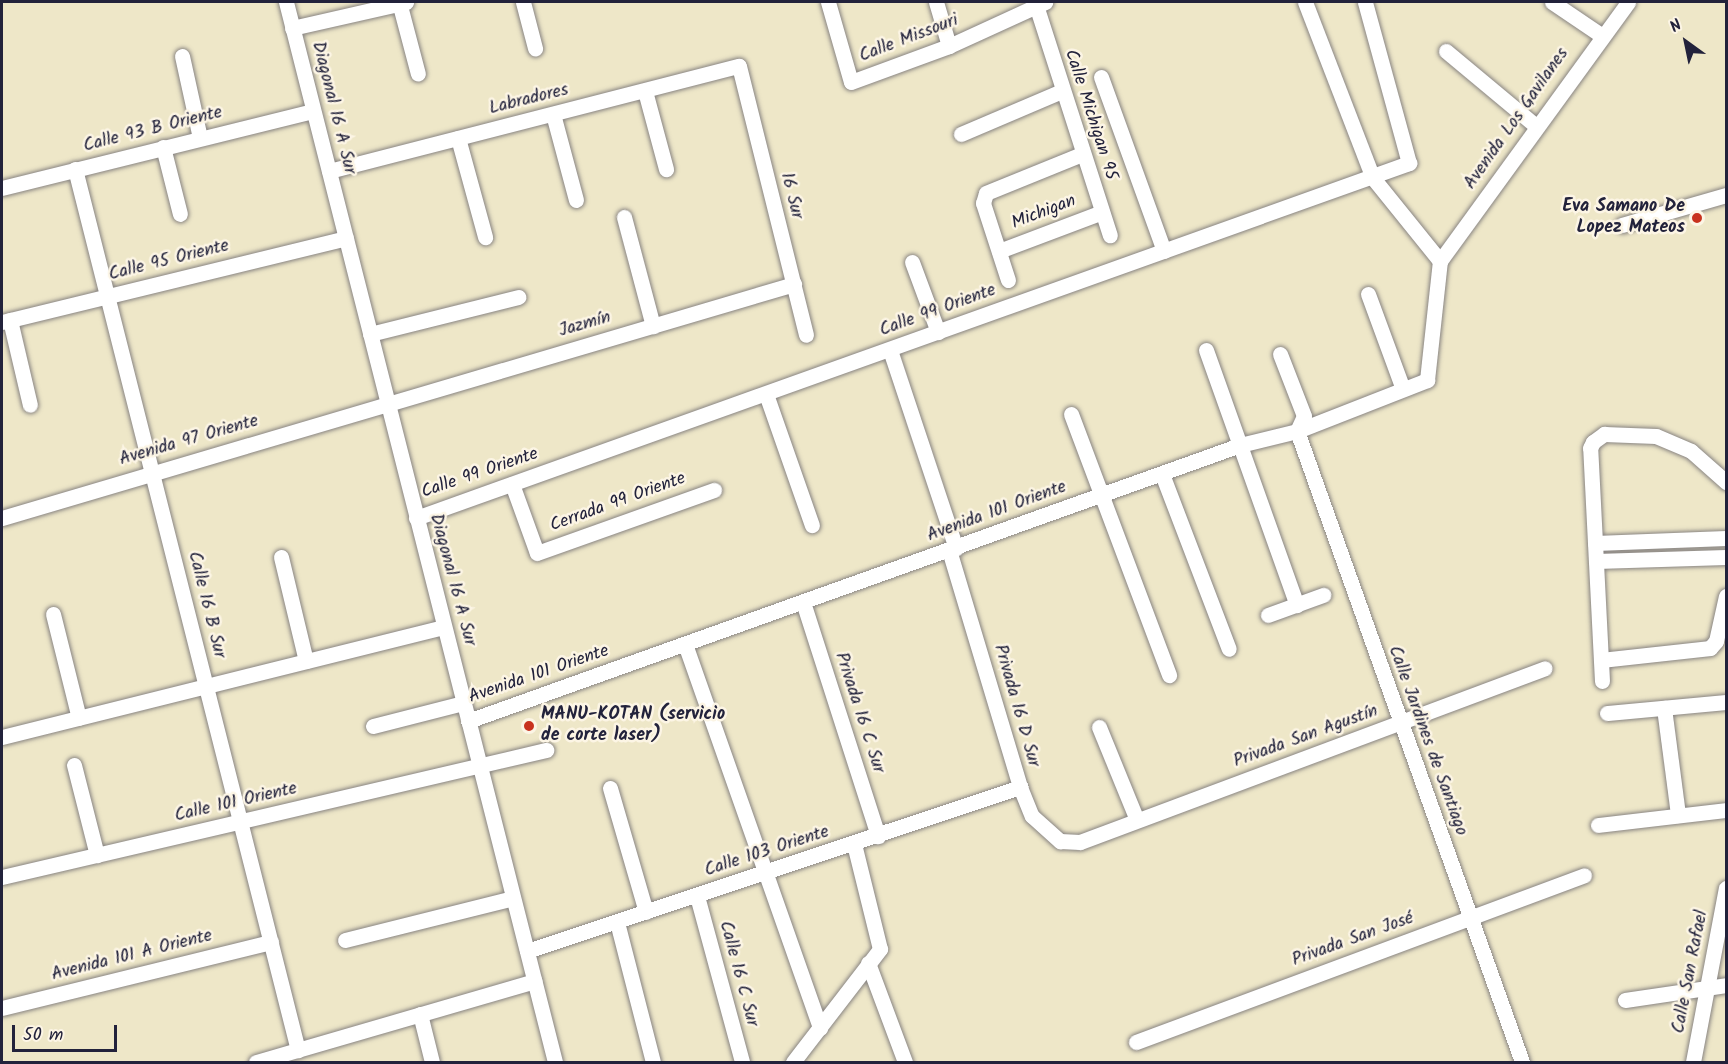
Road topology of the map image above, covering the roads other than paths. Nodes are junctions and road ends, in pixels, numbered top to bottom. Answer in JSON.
{"nodes":[{"id":1,"x":286,"y":2,"type":"edge"},
{"id":2,"x":402,"y":2,"type":"edge"},
{"id":3,"x":523,"y":2,"type":"edge"},
{"id":4,"x":828,"y":2,"type":"edge"},
{"id":5,"x":936,"y":2,"type":"edge"},
{"id":6,"x":1305,"y":2,"type":"edge"},
{"id":7,"x":1365,"y":2,"type":"edge"},
{"id":8,"x":1552,"y":2,"type":"edge"},
{"id":9,"x":1628,"y":2,"type":"edge"},
{"id":10,"x":1038,"y":3,"type":"edge"},
{"id":11,"x":292,"y":28,"type":"junction"},
{"id":12,"x":1595,"y":32,"type":"junction"},
{"id":13,"x":949,"y":46,"type":"junction"},
{"id":14,"x":534,"y":48,"type":"dead end"},
{"id":15,"x":1446,"y":51,"type":"dead end"},
{"id":16,"x":182,"y":56,"type":"dead end"},
{"id":17,"x":739,"y":66,"type":"joint"},
{"id":18,"x":418,"y":74,"type":"dead end"},
{"id":19,"x":1101,"y":77,"type":"dead end"},
{"id":20,"x":645,"y":91,"type":"junction"},
{"id":21,"x":1062,"y":91,"type":"junction"},
{"id":22,"x":314,"y":111,"type":"junction"},
{"id":23,"x":553,"y":114,"type":"junction"},
{"id":24,"x":1536,"y":126,"type":"junction"},
{"id":25,"x":961,"y":134,"type":"dead end"},
{"id":26,"x":200,"y":138,"type":"junction"},
{"id":27,"x":458,"y":138,"type":"junction"},
{"id":28,"x":163,"y":147,"type":"junction"},
{"id":29,"x":1082,"y":154,"type":"junction"},
{"id":30,"x":666,"y":168,"type":"dead end"},
{"id":31,"x":75,"y":169,"type":"junction"},
{"id":32,"x":329,"y":171,"type":"junction"},
{"id":33,"x":1373,"y":178,"type":"junction"},
{"id":34,"x":2,"y":188,"type":"edge"},
{"id":35,"x":1726,"y":195,"type":"edge"},
{"id":36,"x":576,"y":200,"type":"dead end"},
{"id":37,"x":1102,"y":212,"type":"junction"},
{"id":38,"x":180,"y":214,"type":"dead end"},
{"id":39,"x":624,"y":218,"type":"dead end"},
{"id":40,"x":1622,"y":225,"type":"dead end"},
{"id":41,"x":1110,"y":235,"type":"dead end"},
{"id":42,"x":485,"y":237,"type":"dead end"},
{"id":43,"x":346,"y":238,"type":"junction"},
{"id":44,"x":999,"y":251,"type":"junction"},
{"id":45,"x":1164,"y":251,"type":"junction"},
{"id":46,"x":1440,"y":261,"type":"junction"},
{"id":47,"x":912,"y":262,"type":"dead end"},
{"id":48,"x":1008,"y":280,"type":"dead end"},
{"id":49,"x":794,"y":284,"type":"junction"},
{"id":50,"x":1368,"y":294,"type":"dead end"},
{"id":51,"x":108,"y":296,"type":"junction"},
{"id":52,"x":518,"y":297,"type":"dead end"},
{"id":53,"x":6,"y":321,"type":"edge"},
{"id":54,"x":653,"y":326,"type":"junction"},
{"id":55,"x":938,"y":332,"type":"junction"},
{"id":56,"x":370,"y":334,"type":"junction"},
{"id":57,"x":806,"y":335,"type":"dead end"},
{"id":58,"x":890,"y":350,"type":"junction"},
{"id":59,"x":1206,"y":350,"type":"dead end"},
{"id":60,"x":1280,"y":354,"type":"dead end"},
{"id":61,"x":1403,"y":389,"type":"junction"},
{"id":62,"x":766,"y":394,"type":"junction"},
{"id":63,"x":388,"y":404,"type":"junction"},
{"id":64,"x":30,"y":405,"type":"dead end"},
{"id":65,"x":1071,"y":414,"type":"dead end"},
{"id":66,"x":1297,"y":431,"type":"junction"},
{"id":67,"x":1240,"y":445,"type":"junction"},
{"id":68,"x":151,"y":471,"type":"junction"},
{"id":69,"x":1162,"y":474,"type":"junction"},
{"id":70,"x":1726,"y":482,"type":"edge"},
{"id":71,"x":512,"y":484,"type":"junction"},
{"id":72,"x":714,"y":490,"type":"dead end"},
{"id":73,"x":1102,"y":496,"type":"junction"},
{"id":74,"x":2,"y":518,"type":"edge"},
{"id":75,"x":416,"y":518,"type":"junction"},
{"id":76,"x":812,"y":525,"type":"dead end"},
{"id":77,"x":1726,"y":538,"type":"edge"},
{"id":78,"x":1595,"y":543,"type":"junction"},
{"id":79,"x":952,"y":549,"type":"junction"},
{"id":80,"x":281,"y":557,"type":"dead end"},
{"id":81,"x":1726,"y":557,"type":"edge"},
{"id":82,"x":1596,"y":561,"type":"junction"},
{"id":83,"x":1323,"y":595,"type":"dead end"},
{"id":84,"x":1726,"y":596,"type":"edge"},
{"id":85,"x":803,"y":602,"type":"junction"},
{"id":86,"x":1297,"y":604,"type":"junction"},
{"id":87,"x":53,"y":614,"type":"dead end"},
{"id":88,"x":1268,"y":615,"type":"dead end"},
{"id":89,"x":444,"y":627,"type":"junction"},
{"id":90,"x":685,"y":644,"type":"junction"},
{"id":91,"x":1229,"y":649,"type":"dead end"},
{"id":92,"x":1601,"y":660,"type":"junction"},
{"id":93,"x":306,"y":661,"type":"junction"},
{"id":94,"x":1545,"y":668,"type":"dead end"},
{"id":95,"x":1169,"y":675,"type":"dead end"},
{"id":96,"x":1602,"y":681,"type":"dead end"},
{"id":97,"x":207,"y":686,"type":"junction"},
{"id":98,"x":1726,"y":702,"type":"edge"},
{"id":99,"x":463,"y":704,"type":"junction"},
{"id":100,"x":1664,"y":708,"type":"junction"},
{"id":101,"x":1607,"y":712,"type":"dead end"},
{"id":102,"x":79,"y":718,"type":"junction"},
{"id":103,"x":468,"y":721,"type":"junction"},
{"id":104,"x":1400,"y":722,"type":"junction"},
{"id":105,"x":373,"y":726,"type":"dead end"},
{"id":106,"x":1099,"y":727,"type":"dead end"},
{"id":107,"x":2,"y":737,"type":"edge"},
{"id":108,"x":546,"y":750,"type":"dead end"},
{"id":109,"x":74,"y":765,"type":"dead end"},
{"id":110,"x":480,"y":768,"type":"junction"},
{"id":111,"x":1020,"y":787,"type":"junction"},
{"id":112,"x":610,"y":788,"type":"dead end"},
{"id":113,"x":1726,"y":810,"type":"edge"},
{"id":114,"x":1678,"y":816,"type":"junction"},
{"id":115,"x":1137,"y":820,"type":"junction"},
{"id":116,"x":241,"y":822,"type":"junction"},
{"id":117,"x":1598,"y":825,"type":"dead end"},
{"id":118,"x":878,"y":836,"type":"junction"},
{"id":119,"x":1080,"y":842,"type":"joint"},
{"id":120,"x":854,"y":844,"type":"junction"},
{"id":121,"x":97,"y":855,"type":"junction"},
{"id":122,"x":767,"y":873,"type":"junction"},
{"id":123,"x":1584,"y":875,"type":"dead end"},
{"id":124,"x":2,"y":877,"type":"edge"},
{"id":125,"x":1726,"y":888,"type":"edge"},
{"id":126,"x":698,"y":896,"type":"junction"},
{"id":127,"x":513,"y":898,"type":"junction"},
{"id":128,"x":646,"y":912,"type":"junction"},
{"id":129,"x":1470,"y":917,"type":"junction"},
{"id":130,"x":617,"y":922,"type":"junction"},
{"id":131,"x":1723,"y":927,"type":"edge"},
{"id":132,"x":345,"y":940,"type":"dead end"},
{"id":133,"x":271,"y":942,"type":"junction"},
{"id":134,"x":527,"y":951,"type":"junction"},
{"id":135,"x":868,"y":963,"type":"junction"},
{"id":136,"x":534,"y":981,"type":"junction"},
{"id":137,"x":1726,"y":985,"type":"edge"},
{"id":138,"x":1708,"y":989,"type":"junction"},
{"id":139,"x":1625,"y":1000,"type":"dead end"},
{"id":140,"x":2,"y":1008,"type":"edge"},
{"id":141,"x":420,"y":1014,"type":"junction"},
{"id":142,"x":820,"y":1028,"type":"junction"},
{"id":143,"x":1136,"y":1042,"type":"dead end"},
{"id":144,"x":298,"y":1050,"type":"junction"},
{"id":145,"x":272,"y":1060,"type":"edge"},
{"id":146,"x":256,"y":1062,"type":"edge"},
{"id":147,"x":432,"y":1062,"type":"edge"},
{"id":148,"x":555,"y":1062,"type":"edge"},
{"id":149,"x":653,"y":1062,"type":"edge"},
{"id":150,"x":742,"y":1062,"type":"edge"},
{"id":151,"x":793,"y":1062,"type":"edge"},
{"id":152,"x":905,"y":1062,"type":"edge"},
{"id":153,"x":1522,"y":1062,"type":"edge"},
{"id":154,"x":1693,"y":1062,"type":"edge"}],
"edges":[{"from":1,"to":11,"type":"street","name":"Diagonal 16 A Sur"},
{"from":2,"to":11,"type":"street"},
{"from":2,"to":18,"type":"street"},
{"from":3,"to":14,"type":"street"},
{"from":4,"to":13,"type":"street","name":"Calle Missouri"},
{"from":5,"to":13,"type":"street"},
{"from":6,"to":33,"type":"street"},
{"from":7,"to":33,"type":"street","name":"Calle 99 Oriente"},
{"from":8,"to":12,"type":"street"},
{"from":9,"to":12,"type":"street","name":"Avenida Los Gavilanes"},
{"from":10,"to":13,"type":"street","name":"Calle Missouri"},
{"from":10,"to":21,"type":"street","name":"Calle Michigan 95"},
{"from":11,"to":22,"type":"street","name":"Diagonal 16 A Sur"},
{"from":12,"to":24,"type":"street","name":"Avenida Los Gavilanes"},
{"from":15,"to":24,"type":"street"},
{"from":16,"to":26,"type":"street"},
{"from":17,"to":20,"type":"street","name":"Labradores"},
{"from":17,"to":49,"type":"street","name":"16 Sur"},
{"from":19,"to":45,"type":"street"},
{"from":20,"to":23,"type":"street","name":"Labradores"},
{"from":20,"to":30,"type":"street"},
{"from":21,"to":25,"type":"street"},
{"from":21,"to":29,"type":"street","name":"Calle Michigan 95"},
{"from":22,"to":26,"type":"street","name":"Calle 93 B Oriente"},
{"from":22,"to":32,"type":"street","name":"Diagonal 16 A Sur"},
{"from":23,"to":27,"type":"street","name":"Labradores"},
{"from":23,"to":36,"type":"street"},
{"from":24,"to":46,"type":"street","name":"Avenida Los Gavilanes"},
{"from":26,"to":28,"type":"street","name":"Calle 93 B Oriente"},
{"from":27,"to":32,"type":"street","name":"Labradores"},
{"from":27,"to":42,"type":"street"},
{"from":28,"to":31,"type":"street","name":"Calle 93 B Oriente"},
{"from":28,"to":38,"type":"street"},
{"from":29,"to":37,"type":"street","name":"Calle Michigan 95"},
{"from":29,"to":44,"type":"street"},
{"from":31,"to":34,"type":"street","name":"Calle 93 B Oriente"},
{"from":31,"to":51,"type":"street","name":"Calle 16 B Sur"},
{"from":32,"to":43,"type":"street","name":"Diagonal 16 A Sur"},
{"from":33,"to":45,"type":"street","name":"Calle 99 Oriente"},
{"from":33,"to":46,"type":"street"},
{"from":35,"to":40,"type":"street"},
{"from":37,"to":41,"type":"street","name":"Calle Michigan 95"},
{"from":37,"to":44,"type":"street","name":"Michigan"},
{"from":39,"to":54,"type":"street"},
{"from":43,"to":51,"type":"street","name":"Calle 95 Oriente"},
{"from":43,"to":56,"type":"street","name":"Diagonal 16 A Sur"},
{"from":44,"to":48,"type":"street"},
{"from":45,"to":55,"type":"street","name":"Calle 99 Oriente"},
{"from":46,"to":61,"type":"street","name":"Avenida 101 Oriente"},
{"from":47,"to":55,"type":"street"},
{"from":49,"to":54,"type":"street","name":"Jazmín"},
{"from":49,"to":57,"type":"street","name":"16 Sur"},
{"from":50,"to":61,"type":"street"},
{"from":51,"to":53,"type":"street","name":"Calle 95 Oriente"},
{"from":51,"to":68,"type":"street","name":"Calle 16 B Sur"},
{"from":52,"to":56,"type":"street"},
{"from":53,"to":64,"type":"street"},
{"from":54,"to":63,"type":"street","name":"Jazmín"},
{"from":55,"to":58,"type":"street","name":"Calle 99 Oriente"},
{"from":56,"to":63,"type":"street","name":"Diagonal 16 A Sur"},
{"from":58,"to":62,"type":"street","name":"Calle 99 Oriente"},
{"from":58,"to":79,"type":"street","name":"Privada 16 D Sur"},
{"from":59,"to":67,"type":"street"},
{"from":60,"to":66,"type":"street"},
{"from":61,"to":66,"type":"street","name":"Avenida 101 Oriente"},
{"from":62,"to":71,"type":"street","name":"Calle 99 Oriente"},
{"from":62,"to":76,"type":"street"},
{"from":63,"to":68,"type":"street","name":"Avenida 97 Oriente"},
{"from":63,"to":75,"type":"street","name":"Diagonal 16 A Sur"},
{"from":65,"to":73,"type":"street"},
{"from":66,"to":67,"type":"street","name":"Avenida 101 Oriente"},
{"from":66,"to":104,"type":"street","name":"Calle Jardines de Santiago"},
{"from":67,"to":69,"type":"street","name":"Avenida 101 Oriente"},
{"from":67,"to":86,"type":"street"},
{"from":68,"to":74,"type":"street","name":"Avenida 97 Oriente"},
{"from":68,"to":97,"type":"street","name":"Calle 16 B Sur"},
{"from":69,"to":73,"type":"street","name":"Avenida 101 Oriente"},
{"from":69,"to":91,"type":"street"},
{"from":70,"to":78,"type":"street"},
{"from":71,"to":72,"type":"street","name":"Cerrada 99 Oriente"},
{"from":71,"to":75,"type":"street","name":"Calle 99 Oriente"},
{"from":73,"to":79,"type":"street","name":"Avenida 101 Oriente"},
{"from":73,"to":95,"type":"street"},
{"from":75,"to":89,"type":"street","name":"Diagonal 16 A Sur"},
{"from":77,"to":78,"type":"street"},
{"from":78,"to":82,"type":"street"},
{"from":79,"to":85,"type":"street","name":"Avenida 101 Oriente"},
{"from":79,"to":111,"type":"street","name":"Privada 16 D Sur"},
{"from":80,"to":93,"type":"street"},
{"from":81,"to":82,"type":"street"},
{"from":82,"to":92,"type":"street"},
{"from":83,"to":86,"type":"street"},
{"from":84,"to":92,"type":"street"},
{"from":85,"to":90,"type":"street","name":"Avenida 101 Oriente"},
{"from":85,"to":118,"type":"street","name":"Privada 16 C Sur"},
{"from":86,"to":88,"type":"street"},
{"from":87,"to":102,"type":"street"},
{"from":89,"to":93,"type":"street"},
{"from":89,"to":99,"type":"street","name":"Diagonal 16 A Sur"},
{"from":90,"to":103,"type":"street","name":"Avenida 101 Oriente"},
{"from":90,"to":122,"type":"street"},
{"from":92,"to":96,"type":"street"},
{"from":93,"to":97,"type":"street"},
{"from":94,"to":104,"type":"street","name":"Privada San Agustín"},
{"from":97,"to":102,"type":"street"},
{"from":97,"to":116,"type":"street","name":"Calle 16 B Sur"},
{"from":98,"to":100,"type":"street"},
{"from":99,"to":103,"type":"street","name":"Diagonal 16 A Sur"},
{"from":99,"to":105,"type":"street"},
{"from":100,"to":101,"type":"street"},
{"from":100,"to":114,"type":"street"},
{"from":102,"to":107,"type":"street"},
{"from":103,"to":110,"type":"street","name":"Diagonal 16 A Sur"},
{"from":104,"to":115,"type":"street","name":"Privada San Agustín"},
{"from":104,"to":129,"type":"street","name":"Calle Jardines de Santiago"},
{"from":106,"to":115,"type":"street"},
{"from":108,"to":110,"type":"street","name":"Calle 101 Oriente"},
{"from":109,"to":121,"type":"street"},
{"from":110,"to":116,"type":"street","name":"Calle 101 Oriente"},
{"from":110,"to":127,"type":"street","name":"Diagonal 16 A Sur"},
{"from":111,"to":118,"type":"street","name":"Calle 103 Oriente"},
{"from":111,"to":119,"type":"street","name":"Privada 16 D Sur"},
{"from":112,"to":128,"type":"street"},
{"from":113,"to":114,"type":"street"},
{"from":114,"to":117,"type":"street"},
{"from":115,"to":119,"type":"street","name":"Privada San Agustín"},
{"from":116,"to":121,"type":"street","name":"Calle 101 Oriente"},
{"from":116,"to":133,"type":"street","name":"Calle 16 B Sur"},
{"from":118,"to":120,"type":"street","name":"Calle 103 Oriente"},
{"from":120,"to":122,"type":"street","name":"Calle 103 Oriente"},
{"from":120,"to":135,"type":"street"},
{"from":121,"to":124,"type":"street","name":"Calle 101 Oriente"},
{"from":122,"to":126,"type":"street","name":"Calle 103 Oriente"},
{"from":122,"to":142,"type":"street"},
{"from":123,"to":129,"type":"street","name":"Privada San José"},
{"from":125,"to":131,"type":"street","name":"Calle San Rafael"},
{"from":126,"to":128,"type":"street","name":"Calle 103 Oriente"},
{"from":126,"to":150,"type":"street","name":"Calle 16 C Sur"},
{"from":127,"to":132,"type":"street"},
{"from":127,"to":134,"type":"street","name":"Diagonal 16 A Sur"},
{"from":128,"to":130,"type":"street","name":"Calle 103 Oriente"},
{"from":129,"to":143,"type":"street","name":"Privada San José"},
{"from":129,"to":153,"type":"street","name":"Calle Jardines de Santiago"},
{"from":130,"to":134,"type":"street","name":"Calle 103 Oriente"},
{"from":130,"to":149,"type":"street"},
{"from":131,"to":138,"type":"street","name":"Calle San Rafael"},
{"from":133,"to":140,"type":"street","name":"Avenida 101 A Oriente"},
{"from":133,"to":144,"type":"street","name":"Calle 16 B Sur"},
{"from":134,"to":136,"type":"street","name":"Diagonal 16 A Sur"},
{"from":135,"to":142,"type":"street"},
{"from":135,"to":152,"type":"street"},
{"from":136,"to":141,"type":"street"},
{"from":136,"to":148,"type":"street","name":"Diagonal 16 A Sur"},
{"from":137,"to":138,"type":"street"},
{"from":138,"to":139,"type":"street"},
{"from":138,"to":154,"type":"street","name":"Calle San Rafael"},
{"from":141,"to":144,"type":"street"},
{"from":141,"to":147,"type":"street"},
{"from":142,"to":151,"type":"street"},
{"from":144,"to":145,"type":"street"},
{"from":145,"to":146,"type":"street"}]}
